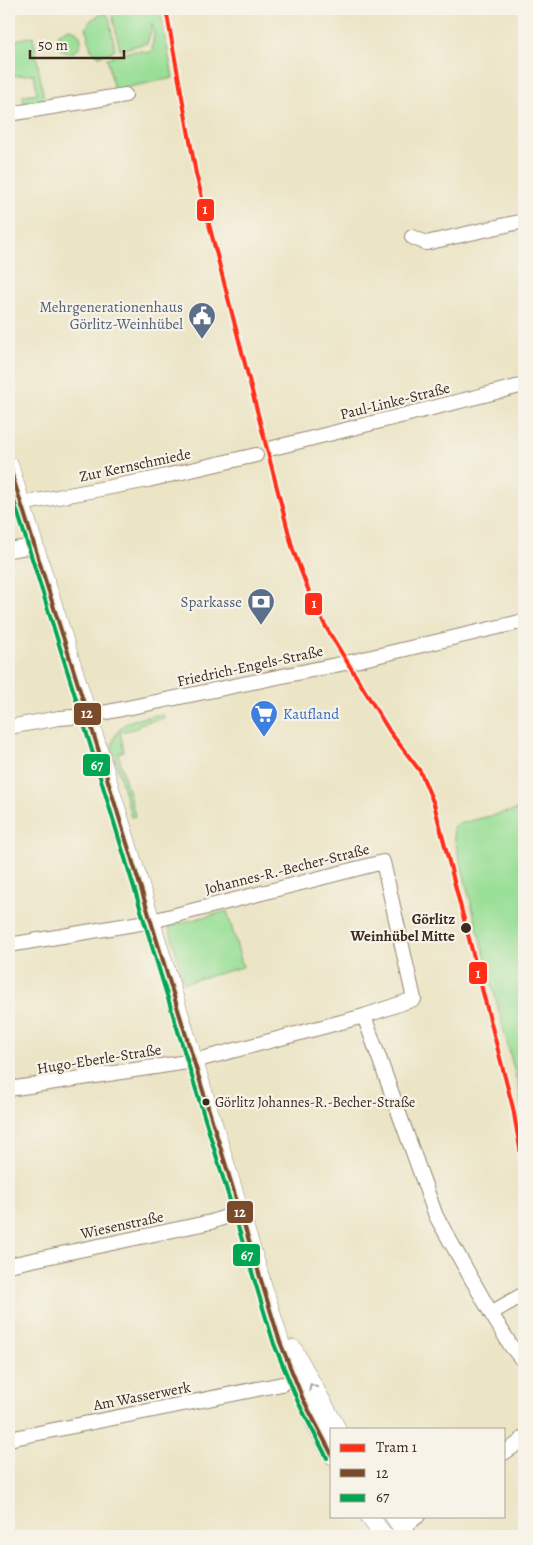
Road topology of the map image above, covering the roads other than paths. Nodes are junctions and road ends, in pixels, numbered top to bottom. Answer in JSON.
{"nodes":[{"id":1,"x":125,"y":95,"type":"dead end"},
{"id":2,"x":9,"y":114,"type":"edge"},
{"id":3,"x":524,"y":221,"type":"edge"},
{"id":4,"x":412,"y":238,"type":"dead end"},
{"id":5,"x":524,"y":385,"type":"edge"},
{"id":6,"x":273,"y":448,"type":"dead end"},
{"id":7,"x":256,"y":455,"type":"dead end"},
{"id":8,"x":9,"y":464,"type":"edge"},
{"id":9,"x":21,"y":504,"type":"junction"},
{"id":10,"x":34,"y":546,"type":"junction"},
{"id":11,"x":9,"y":550,"type":"edge"},
{"id":12,"x":524,"y":621,"type":"edge"},
{"id":13,"x":88,"y":716,"type":"junction"},
{"id":14,"x":9,"y":727,"type":"edge"},
{"id":15,"x":152,"y":921,"type":"junction"},
{"id":16,"x":9,"y":944,"type":"edge"},
{"id":17,"x":364,"y":1016,"type":"junction"},
{"id":18,"x":194,"y":1061,"type":"junction"},
{"id":19,"x":9,"y":1089,"type":"edge"},
{"id":20,"x":240,"y":1212,"type":"junction"},
{"id":21,"x":9,"y":1265,"type":"edge"},
{"id":22,"x":524,"y":1294,"type":"edge"},
{"id":23,"x":269,"y":1305,"type":"junction"},
{"id":24,"x":491,"y":1313,"type":"junction"},
{"id":25,"x":524,"y":1362,"type":"edge"},
{"id":26,"x":282,"y":1384,"type":"dead end"},
{"id":27,"x":336,"y":1428,"type":"edge"},
{"id":28,"x":9,"y":1439,"type":"edge"},
{"id":29,"x":523,"y":1442,"type":"edge"},
{"id":30,"x":330,"y":1451,"type":"edge"},
{"id":31,"x":506,"y":1453,"type":"edge"},
{"id":32,"x":370,"y":1518,"type":"edge"},
{"id":33,"x":415,"y":1518,"type":"edge"},
{"id":34,"x":398,"y":1529,"type":"edge"},
{"id":35,"x":384,"y":1536,"type":"edge"}],
"edges":[{"from":1,"to":2,"type":"street"},
{"from":3,"to":4,"type":"street"},
{"from":5,"to":6,"type":"street","name":"Paul-Linke-Straße"},
{"from":7,"to":9,"type":"street","name":"Zur Kernschmiede"},
{"from":8,"to":9,"type":"main road"},
{"from":9,"to":10,"type":"main road"},
{"from":10,"to":11,"type":"street"},
{"from":10,"to":13,"type":"main road"},
{"from":12,"to":13,"type":"street","name":"Friedrich-Engels-Straße"},
{"from":13,"to":14,"type":"street","name":"Friedrich-Engels-Straße"},
{"from":13,"to":15,"type":"main road"},
{"from":15,"to":16,"type":"street","name":"Johannes-R.-Becher-Straße"},
{"from":15,"to":17,"type":"street","name":"Johannes-R.-Becher-Straße"},
{"from":15,"to":18,"type":"main road"},
{"from":17,"to":18,"type":"street","name":"Johannes-R.-Becher-Straße"},
{"from":17,"to":24,"type":"street"},
{"from":18,"to":19,"type":"street","name":"Hugo-Eberle-Straße"},
{"from":18,"to":20,"type":"main road"},
{"from":20,"to":21,"type":"street","name":"Wiesenstraße"},
{"from":20,"to":23,"type":"main road"},
{"from":22,"to":24,"type":"street"},
{"from":27,"to":23,"type":"main road","one_way":true},
{"from":23,"to":30,"type":"main road"},
{"from":24,"to":25,"type":"street"},
{"from":26,"to":28,"type":"street","name":"Am Wasserwerk"},
{"from":29,"to":31,"type":"street"},
{"from":32,"to":35,"type":"main road"},
{"from":33,"to":34,"type":"street"}]}
